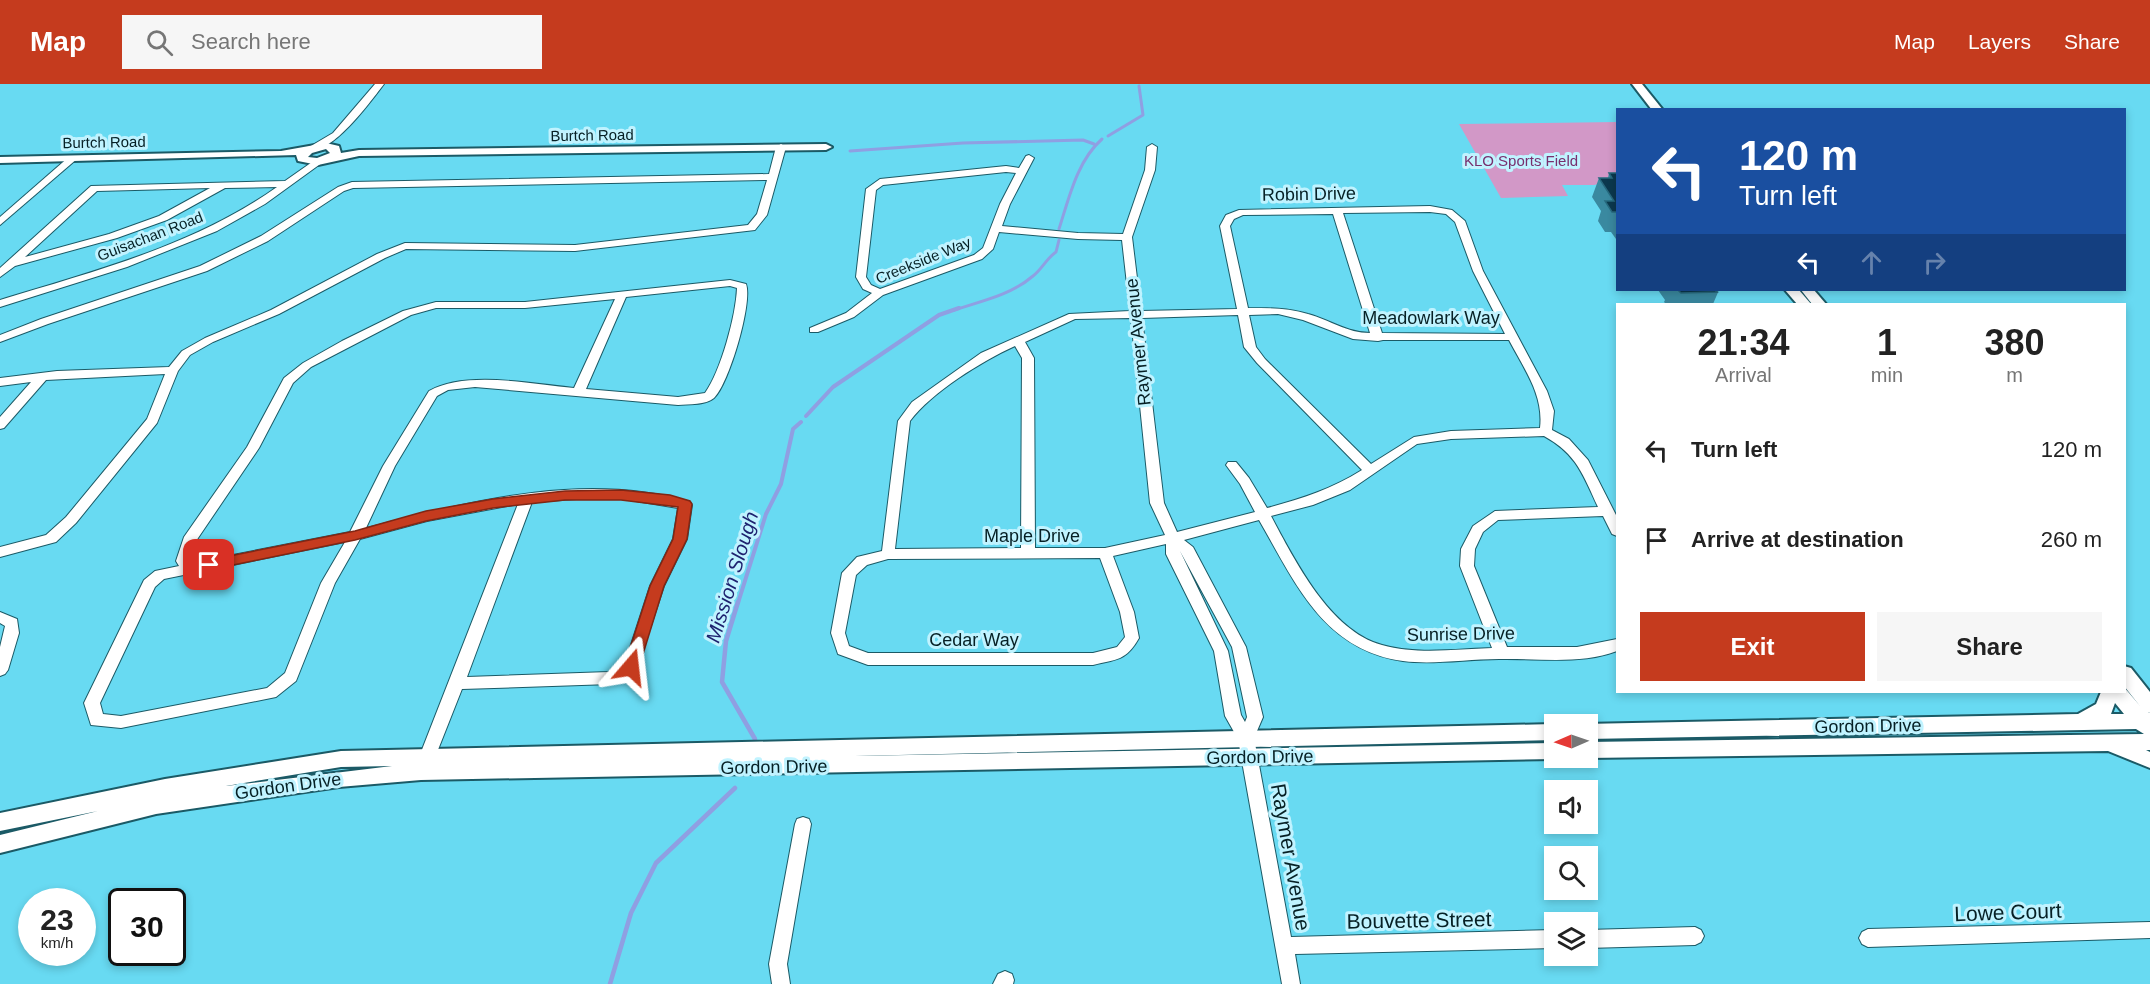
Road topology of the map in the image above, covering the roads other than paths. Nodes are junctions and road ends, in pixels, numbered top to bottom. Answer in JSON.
{"nodes":[{"id":1,"x":380,"y":84,"type":"edge"},
{"id":2,"x":1626,"y":84,"type":"edge"},
{"id":3,"x":1637,"y":84,"type":"edge"},
{"id":4,"x":1645,"y":108,"type":"edge"},
{"id":5,"x":1656,"y":108,"type":"edge"},
{"id":6,"x":336,"y":135,"type":"junction"},
{"id":7,"x":781,"y":147,"type":"junction"},
{"id":8,"x":826,"y":147,"type":"dead end"},
{"id":9,"x":1152,"y":147,"type":"dead end"},
{"id":10,"x":335,"y":152,"type":"junction"},
{"id":11,"x":307,"y":155,"type":"junction"},
{"id":12,"x":73,"y":158,"type":"junction"},
{"id":13,"x":1029,"y":158,"type":"dead end"},
{"id":14,"x":0,"y":160,"type":"edge"},
{"id":15,"x":318,"y":162,"type":"junction"},
{"id":16,"x":1023,"y":171,"type":"junction"},
{"id":17,"x":300,"y":174,"type":"junction"},
{"id":18,"x":772,"y":177,"type":"junction"},
{"id":19,"x":285,"y":184,"type":"junction"},
{"id":20,"x":224,"y":185,"type":"junction"},
{"id":21,"x":1337,"y":210,"type":"junction"},
{"id":22,"x":0,"y":222,"type":"edge"},
{"id":23,"x":998,"y":229,"type":"junction"},
{"id":24,"x":1127,"y":237,"type":"junction"},
{"id":25,"x":11,"y":264,"type":"junction"},
{"id":26,"x":0,"y":274,"type":"edge"},
{"id":27,"x":1793,"y":291,"type":"edge"},
{"id":28,"x":1808,"y":291,"type":"edge"},
{"id":29,"x":879,"y":293,"type":"junction"},
{"id":30,"x":622,"y":295,"type":"junction"},
{"id":31,"x":1803,"y":303,"type":"edge"},
{"id":32,"x":1819,"y":303,"type":"edge"},
{"id":33,"x":0,"y":304,"type":"edge"},
{"id":34,"x":1243,"y":310,"type":"junction"},
{"id":35,"x":1136,"y":313,"type":"junction"},
{"id":36,"x":814,"y":330,"type":"dead end"},
{"id":37,"x":1514,"y":337,"type":"junction"},
{"id":38,"x":1377,"y":338,"type":"junction"},
{"id":39,"x":0,"y":339,"type":"edge"},
{"id":40,"x":1018,"y":340,"type":"junction"},
{"id":41,"x":172,"y":370,"type":"junction"},
{"id":42,"x":42,"y":377,"type":"junction"},
{"id":43,"x":0,"y":382,"type":"edge"},
{"id":44,"x":579,"y":391,"type":"junction"},
{"id":45,"x":0,"y":425,"type":"edge"},
{"id":46,"x":1546,"y":432,"type":"junction"},
{"id":47,"x":1232,"y":465,"type":"dead end"},
{"id":48,"x":1370,"y":470,"type":"junction"},
{"id":49,"x":526,"y":500,"type":"junction"},
{"id":50,"x":1607,"y":511,"type":"junction"},
{"id":51,"x":1263,"y":516,"type":"junction"},
{"id":52,"x":1616,"y":529,"type":"edge"},
{"id":53,"x":355,"y":536,"type":"junction"},
{"id":54,"x":1173,"y":538,"type":"junction"},
{"id":55,"x":0,"y":552,"type":"edge"},
{"id":56,"x":1105,"y":553,"type":"junction"},
{"id":57,"x":888,"y":554,"type":"junction"},
{"id":58,"x":1028,"y":554,"type":"junction"},
{"id":59,"x":188,"y":569,"type":"junction"},
{"id":60,"x":0,"y":617,"type":"edge"},
{"id":61,"x":1616,"y":646,"type":"edge"},
{"id":62,"x":1502,"y":653,"type":"junction"},
{"id":63,"x":0,"y":670,"type":"edge"},
{"id":64,"x":2126,"y":674,"type":"edge"},
{"id":65,"x":2126,"y":677,"type":"edge"},
{"id":66,"x":457,"y":683,"type":"junction"},
{"id":67,"x":2150,"y":688,"type":"edge"},
{"id":68,"x":2110,"y":693,"type":"edge"},
{"id":69,"x":2118,"y":693,"type":"edge"},
{"id":70,"x":2148,"y":720,"type":"edge"},
{"id":71,"x":2077,"y":722,"type":"junction"},
{"id":72,"x":1598,"y":731,"type":"edge"},
{"id":73,"x":1544,"y":732,"type":"edge"},
{"id":74,"x":2150,"y":742,"type":"edge"},
{"id":75,"x":2104,"y":743,"type":"junction"},
{"id":76,"x":1248,"y":747,"type":"junction"},
{"id":77,"x":1598,"y":750,"type":"edge"},
{"id":78,"x":1544,"y":751,"type":"edge"},
{"id":79,"x":2150,"y":760,"type":"edge"},
{"id":80,"x":423,"y":765,"type":"junction"},
{"id":81,"x":0,"y":822,"type":"edge"},
{"id":82,"x":803,"y":824,"type":"dead end"},
{"id":83,"x":0,"y":844,"type":"edge"},
{"id":84,"x":2150,"y":930,"type":"edge"},
{"id":85,"x":1695,"y":936,"type":"dead end"},
{"id":86,"x":1868,"y":938,"type":"dead end"},
{"id":87,"x":1544,"y":939,"type":"edge"},
{"id":88,"x":1598,"y":939,"type":"edge"},
{"id":89,"x":1284,"y":946,"type":"junction"},
{"id":90,"x":781,"y":984,"type":"edge"},
{"id":91,"x":1291,"y":984,"type":"edge"}],
"edges":[{"from":1,"to":6,"type":"street"},
{"from":2,"to":4,"type":"main road"},
{"from":3,"to":5,"type":"main road"},
{"from":6,"to":10,"type":"street"},
{"from":6,"to":11,"type":"street"},
{"from":7,"to":8,"type":"main road","name":"Burtch Road"},
{"from":7,"to":10,"type":"main road","name":"Burtch Road"},
{"from":7,"to":18,"type":"street"},
{"from":9,"to":24,"type":"street","name":"Raymer Avenue"},
{"from":10,"to":11,"type":"main road"},
{"from":10,"to":15,"type":"main road"},
{"from":11,"to":12,"type":"main road","name":"Burtch Road"},
{"from":11,"to":15,"type":"main road"},
{"from":11,"to":17,"type":"street"},
{"from":12,"to":14,"type":"main road","name":"Burtch Road"},
{"from":12,"to":22,"type":"street"},
{"from":13,"to":16,"type":"street","name":"Creekside Way"},
{"from":15,"to":17,"type":"street","name":"Guisachan Road"},
{"from":16,"to":23,"type":"street","name":"Creekside Way"},
{"from":16,"to":29,"type":"street"},
{"from":17,"to":19,"type":"street","name":"Guisachan Road"},
{"from":18,"to":39,"type":"street"},
{"from":18,"to":41,"type":"street"},
{"from":19,"to":20,"type":"street"},
{"from":19,"to":33,"type":"street","name":"Guisachan Road"},
{"from":20,"to":25,"type":"street"},
{"from":20,"to":25,"type":"street"},
{"from":21,"to":34,"type":"street","name":"Robin Drive"},
{"from":21,"to":37,"type":"street","name":"Robin Drive"},
{"from":21,"to":38,"type":"street"},
{"from":23,"to":24,"type":"street"},
{"from":23,"to":29,"type":"street","name":"Creekside Way"},
{"from":24,"to":35,"type":"street","name":"Raymer Avenue"},
{"from":25,"to":26,"type":"street"},
{"from":27,"to":31,"type":"main road"},
{"from":28,"to":32,"type":"main road"},
{"from":29,"to":36,"type":"street","name":"Creekside Way"},
{"from":30,"to":44,"type":"street"},
{"from":30,"to":44,"type":"street"},
{"from":30,"to":59,"type":"street"},
{"from":34,"to":35,"type":"street","name":"Meadowlark Way"},
{"from":34,"to":38,"type":"street","name":"Meadowlark Way"},
{"from":34,"to":48,"type":"street","name":"Robin Drive"},
{"from":35,"to":40,"type":"street","name":"Meadowlark Way"},
{"from":35,"to":54,"type":"street","name":"Raymer Avenue"},
{"from":37,"to":38,"type":"street","name":"Meadowlark Way"},
{"from":37,"to":46,"type":"street","name":"Robin Drive"},
{"from":40,"to":57,"type":"street","name":"Meadowlark Way"},
{"from":40,"to":58,"type":"street"},
{"from":41,"to":42,"type":"street"},
{"from":41,"to":55,"type":"street"},
{"from":42,"to":43,"type":"street"},
{"from":42,"to":45,"type":"street"},
{"from":44,"to":53,"type":"street"},
{"from":46,"to":48,"type":"street"},
{"from":46,"to":50,"type":"street"},
{"from":47,"to":51,"type":"street","name":"Sunrise Drive"},
{"from":48,"to":51,"type":"street"},
{"from":49,"to":53,"type":"street"},
{"from":49,"to":66,"type":"street"},
{"from":49,"to":66,"type":"street"},
{"from":50,"to":52,"type":"street"},
{"from":50,"to":62,"type":"street"},
{"from":51,"to":54,"type":"street"},
{"from":51,"to":62,"type":"street","name":"Sunrise Drive"},
{"from":53,"to":59,"type":"street"},
{"from":53,"to":59,"type":"street"},
{"from":54,"to":56,"type":"street","name":"Maple Drive"},
{"from":54,"to":76,"type":"street","name":"Raymer Avenue"},
{"from":56,"to":57,"type":"street","name":"Cedar Way"},
{"from":56,"to":58,"type":"street","name":"Maple Drive"},
{"from":57,"to":58,"type":"street","name":"Maple Drive"},
{"from":60,"to":63,"type":"street"},
{"from":61,"to":62,"type":"street","name":"Sunrise Drive"},
{"from":64,"to":67,"type":"main road"},
{"from":65,"to":70,"type":"main road"},
{"from":66,"to":80,"type":"street"},
{"from":68,"to":71,"type":"main road"},
{"from":69,"to":70,"type":"main road"},
{"from":70,"to":71,"type":"main road","name":"Gordon Drive"},
{"from":71,"to":72,"type":"main road","name":"Gordon Drive"},
{"from":73,"to":76,"type":"main road","name":"Gordon Drive"},
{"from":74,"to":75,"type":"main road","name":"Gordon Drive"},
{"from":75,"to":77,"type":"main road","name":"Gordon Drive"},
{"from":75,"to":79,"type":"main road"},
{"from":76,"to":78,"type":"main road","name":"Gordon Drive"},
{"from":76,"to":80,"type":"main road","name":"Gordon Drive"},
{"from":76,"to":89,"type":"street","name":"Raymer Avenue"},
{"from":80,"to":81,"type":"main road","name":"Gordon Drive"},
{"from":80,"to":83,"type":"main road","name":"Gordon Drive"},
{"from":82,"to":90,"type":"street"},
{"from":84,"to":86,"type":"street","name":"Lowe Court"},
{"from":85,"to":88,"type":"street"},
{"from":87,"to":89,"type":"street","name":"Bouvette Street"},
{"from":89,"to":91,"type":"street","name":"Raymer Avenue"}]}
